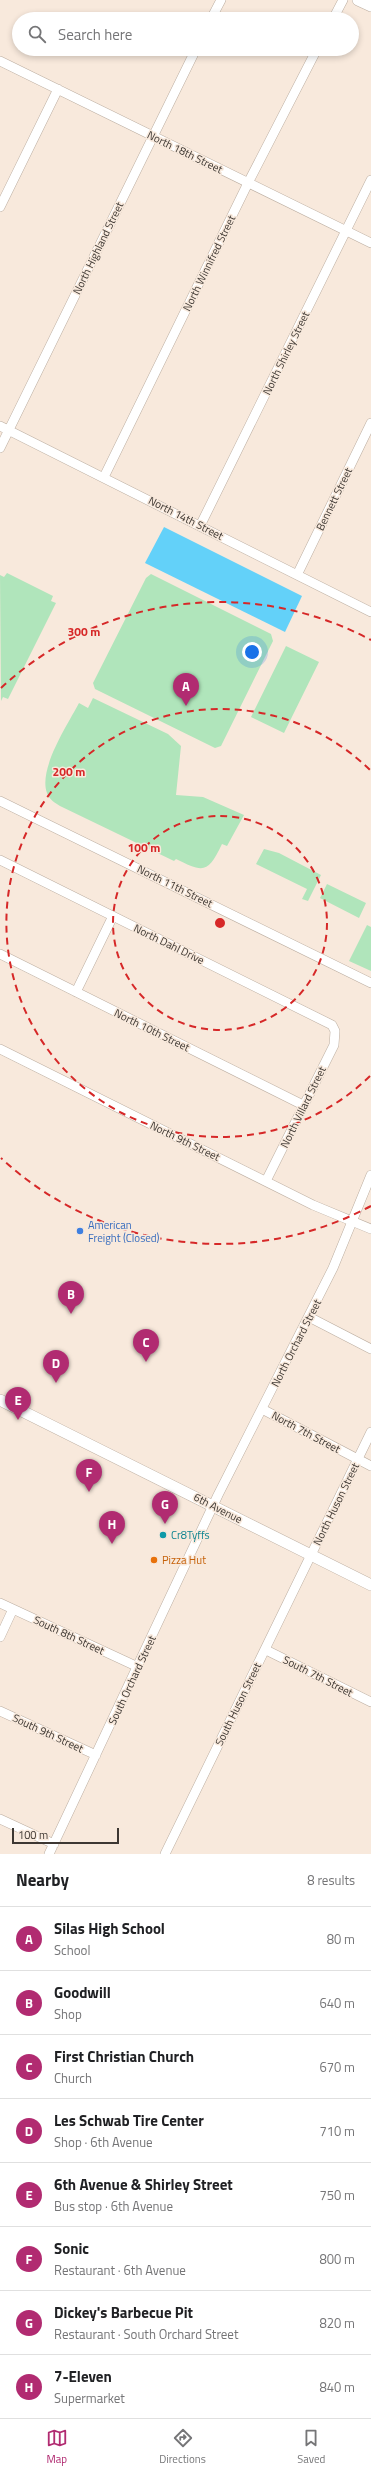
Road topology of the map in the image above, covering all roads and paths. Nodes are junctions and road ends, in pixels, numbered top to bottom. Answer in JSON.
{"nodes":[{"id":1,"x":221,"y":0,"type":"edge"},
{"id":2,"x":343,"y":0,"type":"edge"},
{"id":3,"x":358,"y":0,"type":"edge"},
{"id":4,"x":371,"y":6,"type":"edge"},
{"id":5,"x":215,"y":12,"type":"edge"},
{"id":6,"x":337,"y":12,"type":"edge"},
{"id":7,"x":192,"y":56,"type":"edge"},
{"id":8,"x":313,"y":56,"type":"edge"},
{"id":9,"x":0,"y":61,"type":"edge"},
{"id":10,"x":58,"y":89,"type":"junction"},
{"id":11,"x":152,"y":136,"type":"junction"},
{"id":12,"x":371,"y":180,"type":"edge"},
{"id":13,"x":248,"y":183,"type":"junction"},
{"id":14,"x":0,"y":207,"type":"edge"},
{"id":15,"x":346,"y":231,"type":"junction"},
{"id":16,"x":371,"y":243,"type":"edge"},
{"id":17,"x":371,"y":423,"type":"edge"},
{"id":18,"x":0,"y":426,"type":"edge"},
{"id":19,"x":9,"y":430,"type":"junction"},
{"id":20,"x":0,"y":448,"type":"edge"},
{"id":21,"x":104,"y":478,"type":"junction"},
{"id":22,"x":200,"y":526,"type":"junction"},
{"id":23,"x":297,"y":575,"type":"junction"},
{"id":24,"x":371,"y":612,"type":"edge"},
{"id":25,"x":0,"y":801,"type":"edge"},
{"id":26,"x":0,"y":860,"type":"edge"},
{"id":27,"x":113,"y":916,"type":"junction"},
{"id":28,"x":0,"y":954,"type":"edge"},
{"id":29,"x":371,"y":983,"type":"edge"},
{"id":30,"x":76,"y":992,"type":"junction"},
{"id":31,"x":335,"y":1032,"type":"joint"},
{"id":32,"x":0,"y":1049,"type":"edge"},
{"id":33,"x":304,"y":1105,"type":"junction"},
{"id":34,"x":371,"y":1175,"type":"edge"},
{"id":35,"x":266,"y":1181,"type":"junction"},
{"id":36,"x":354,"y":1223,"type":"junction"},
{"id":37,"x":371,"y":1229,"type":"edge"},
{"id":38,"x":309,"y":1317,"type":"junction"},
{"id":39,"x":371,"y":1349,"type":"edge"},
{"id":40,"x":0,"y":1400,"type":"edge"},
{"id":41,"x":262,"y":1409,"type":"junction"},
{"id":42,"x":371,"y":1432,"type":"edge"},
{"id":43,"x":358,"y":1459,"type":"junction"},
{"id":44,"x":371,"y":1466,"type":"edge"},
{"id":45,"x":213,"y":1506,"type":"junction"},
{"id":46,"x":311,"y":1555,"type":"junction"},
{"id":47,"x":371,"y":1585,"type":"edge"},
{"id":48,"x":0,"y":1603,"type":"edge"},
{"id":49,"x":13,"y":1609,"type":"junction"},
{"id":50,"x":0,"y":1637,"type":"edge"},
{"id":51,"x":266,"y":1650,"type":"junction"},
{"id":52,"x":138,"y":1666,"type":"junction"},
{"id":53,"x":371,"y":1702,"type":"edge"},
{"id":54,"x":0,"y":1711,"type":"edge"},
{"id":55,"x":96,"y":1756,"type":"junction"},
{"id":56,"x":0,"y":1819,"type":"edge"},
{"id":57,"x":54,"y":1844,"type":"junction"},
{"id":58,"x":49,"y":1854,"type":"edge"},
{"id":59,"x":166,"y":1854,"type":"edge"}],
"edges":[{"from":1,"to":5,"type":"street"},
{"from":2,"to":6,"type":"street"},
{"from":3,"to":4,"type":"main road"},
{"from":7,"to":11,"type":"street","name":"North Highland Street"},
{"from":8,"to":13,"type":"street","name":"North Winnifred Street"},
{"from":9,"to":10,"type":"street","name":"North 18th Street"},
{"from":10,"to":11,"type":"street","name":"North 18th Street"},
{"from":10,"to":14,"type":"street"},
{"from":11,"to":13,"type":"street","name":"North 18th Street"},
{"from":11,"to":19,"type":"street","name":"North Highland Street"},
{"from":12,"to":15,"type":"street","name":"North Shirley Street"},
{"from":13,"to":15,"type":"street","name":"North 18th Street"},
{"from":13,"to":21,"type":"street","name":"North Winnifred Street"},
{"from":15,"to":16,"type":"street","name":"North 18th Street"},
{"from":15,"to":22,"type":"street","name":"North Shirley Street"},
{"from":17,"to":23,"type":"street","name":"Bennett Street"},
{"from":18,"to":19,"type":"street","name":"North 14th Street"},
{"from":19,"to":20,"type":"street","name":"North Highland Street"},
{"from":19,"to":21,"type":"street","name":"North 14th Street"},
{"from":21,"to":22,"type":"street","name":"North 14th Street"},
{"from":22,"to":23,"type":"street","name":"North 14th Street"},
{"from":23,"to":24,"type":"street","name":"North 14th Street"},
{"from":25,"to":29,"type":"street","name":"North 11th Street"},
{"from":26,"to":27,"type":"street","name":"North Dahl Drive"},
{"from":27,"to":30,"type":"street"},
{"from":27,"to":31,"type":"street","name":"North Dahl Drive"},
{"from":28,"to":30,"type":"street","name":"North 10th Street"},
{"from":30,"to":33,"type":"street","name":"North 10th Street"},
{"from":31,"to":33,"type":"street","name":"North Villard Street"},
{"from":32,"to":35,"type":"street","name":"North 9th Street"},
{"from":33,"to":35,"type":"street","name":"North Villard Street"},
{"from":34,"to":36,"type":"street","name":"North Orchard Street"},
{"from":35,"to":36,"type":"street","name":"North 9th Street"},
{"from":36,"to":37,"type":"street","name":"North 9th Street"},
{"from":36,"to":38,"type":"street","name":"North Orchard Street"},
{"from":38,"to":39,"type":"street"},
{"from":38,"to":41,"type":"street","name":"North Orchard Street"},
{"from":40,"to":45,"type":"main road","name":"6th Avenue"},
{"from":41,"to":43,"type":"street","name":"North 7th Street"},
{"from":41,"to":45,"type":"street","name":"North Orchard Street"},
{"from":42,"to":43,"type":"street","name":"North Huson Street"},
{"from":43,"to":44,"type":"street","name":"North 7th Street"},
{"from":43,"to":46,"type":"street","name":"North Huson Street"},
{"from":45,"to":46,"type":"main road","name":"6th Avenue"},
{"from":45,"to":52,"type":"street","name":"South Orchard Street"},
{"from":46,"to":47,"type":"main road","name":"6th Avenue"},
{"from":46,"to":51,"type":"street","name":"South Huson Street"},
{"from":48,"to":49,"type":"street","name":"South 8th Street"},
{"from":49,"to":50,"type":"street"},
{"from":49,"to":52,"type":"street","name":"South 8th Street"},
{"from":51,"to":53,"type":"street","name":"South 7th Street"},
{"from":51,"to":59,"type":"street","name":"South Huson Street"},
{"from":52,"to":55,"type":"street","name":"South Orchard Street"},
{"from":54,"to":55,"type":"street","name":"South 9th Street"},
{"from":55,"to":57,"type":"street","name":"South Orchard Street"},
{"from":56,"to":57,"type":"street"},
{"from":57,"to":58,"type":"street","name":"South Orchard Street"}]}
